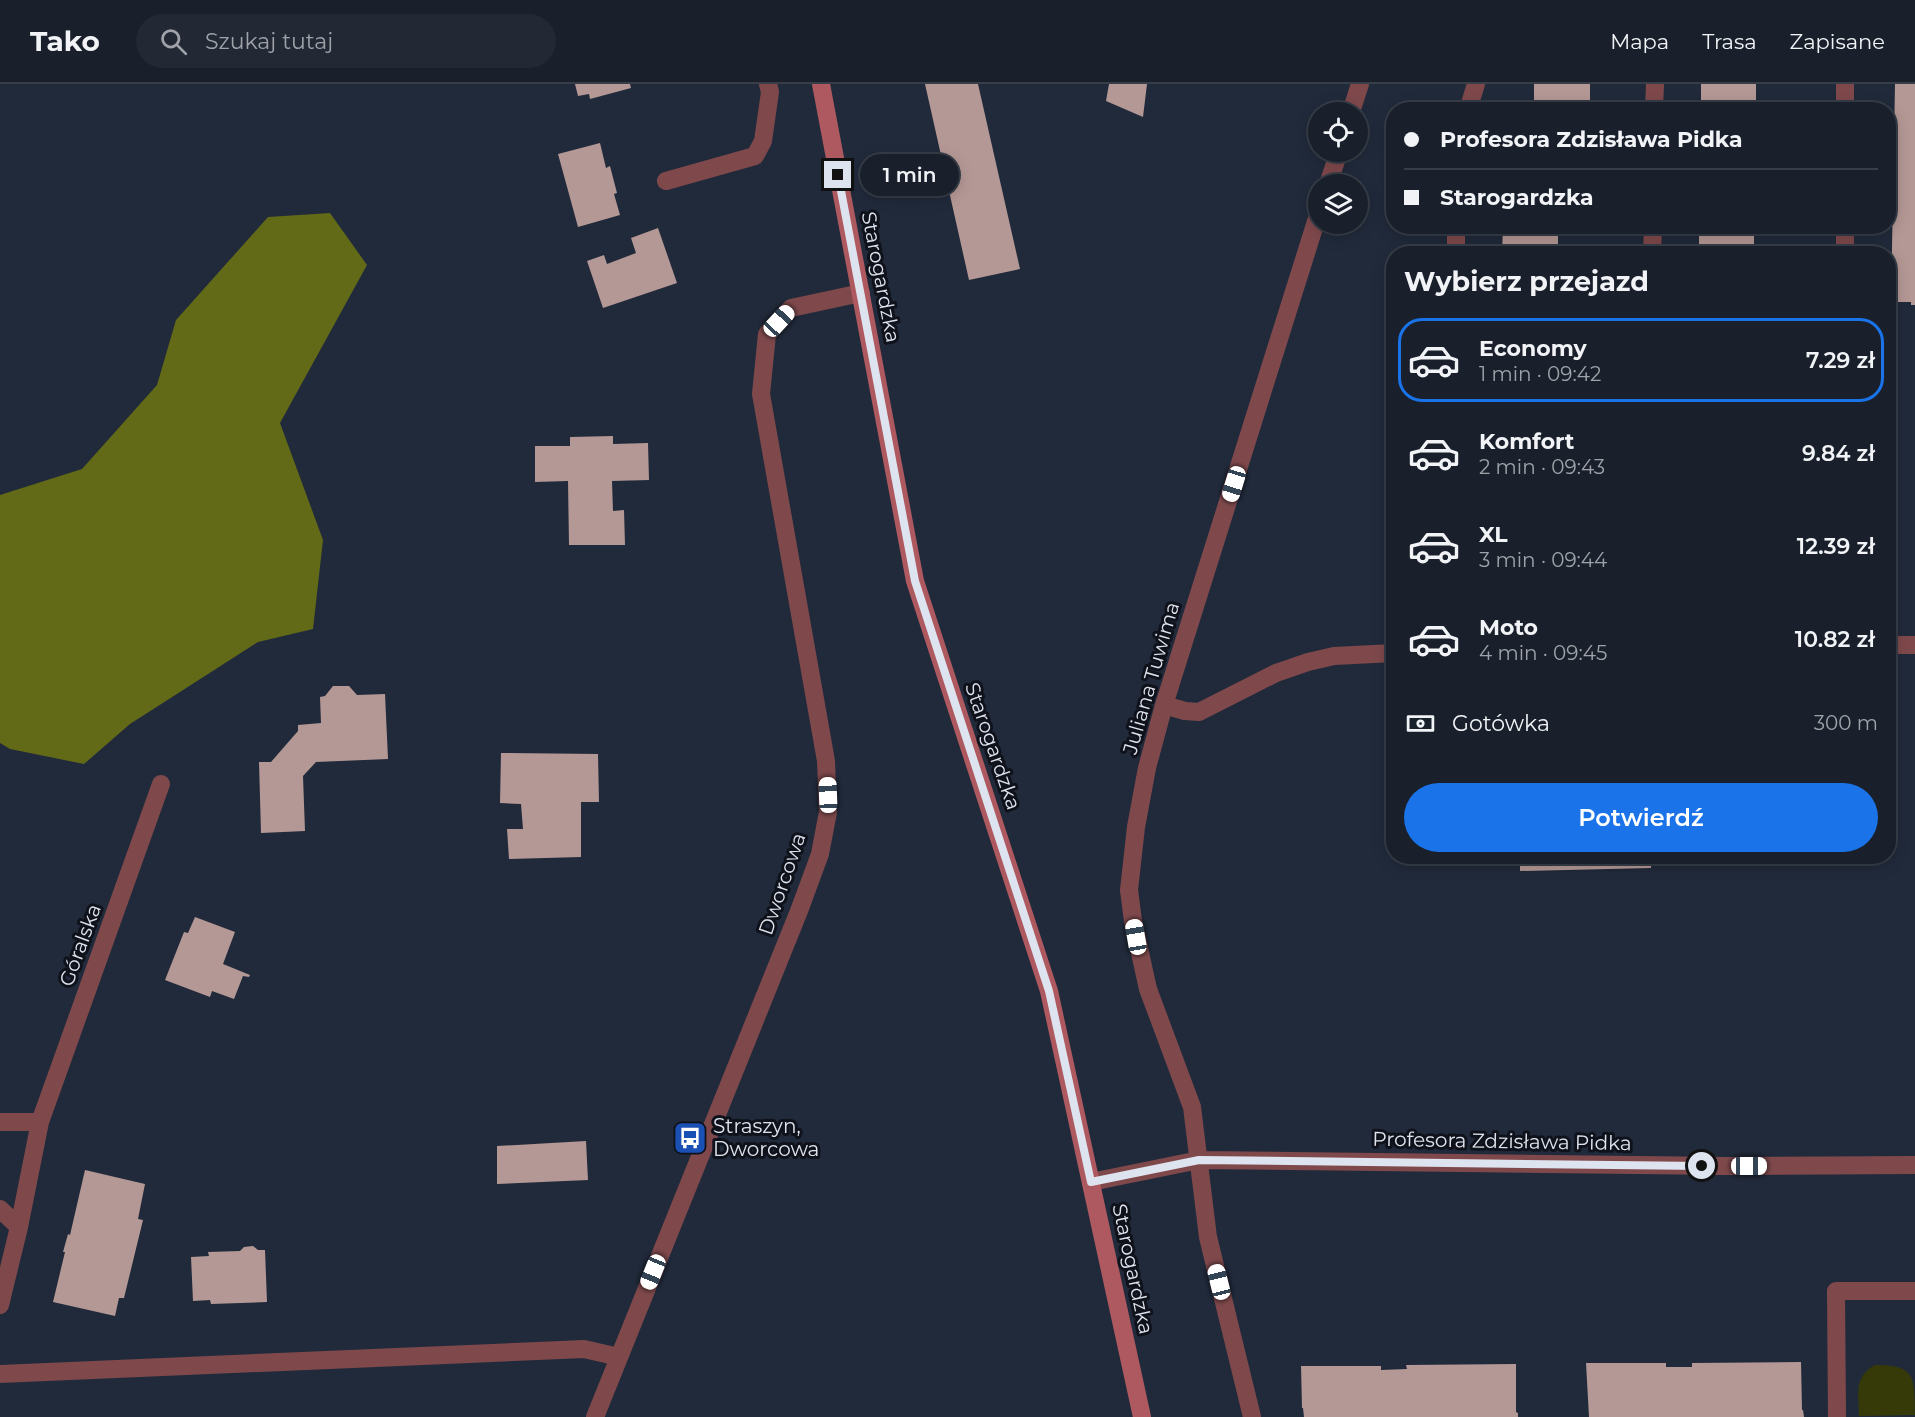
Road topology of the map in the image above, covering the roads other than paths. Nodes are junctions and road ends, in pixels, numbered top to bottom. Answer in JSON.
{"nodes":[{"id":1,"x":768,"y":84,"type":"edge"},
{"id":2,"x":821,"y":84,"type":"edge"},
{"id":3,"x":1360,"y":84,"type":"edge"},
{"id":4,"x":1476,"y":84,"type":"edge"},
{"id":5,"x":1655,"y":84,"type":"edge"},
{"id":6,"x":1845,"y":84,"type":"edge"},
{"id":7,"x":1354,"y":102,"type":"edge"},
{"id":8,"x":1470,"y":102,"type":"edge"},
{"id":9,"x":1654,"y":102,"type":"edge"},
{"id":10,"x":1845,"y":102,"type":"edge"},
{"id":11,"x":666,"y":181,"type":"dead end"},
{"id":12,"x":1312,"y":234,"type":"edge"},
{"id":13,"x":861,"y":293,"type":"junction"},
{"id":14,"x":1896,"y":645,"type":"edge"},
{"id":15,"x":1915,"y":645,"type":"edge"},
{"id":16,"x":1386,"y":653,"type":"edge"},
{"id":17,"x":1164,"y":705,"type":"junction"},
{"id":18,"x":161,"y":784,"type":"dead end"},
{"id":19,"x":0,"y":1122,"type":"edge"},
{"id":20,"x":40,"y":1122,"type":"junction"},
{"id":21,"x":1199,"y":1160,"type":"junction"},
{"id":22,"x":1915,"y":1165,"type":"edge"},
{"id":23,"x":1091,"y":1182,"type":"junction"},
{"id":24,"x":0,"y":1209,"type":"edge"},
{"id":25,"x":19,"y":1227,"type":"junction"},
{"id":26,"x":1915,"y":1291,"type":"edge"},
{"id":27,"x":0,"y":1305,"type":"edge"},
{"id":28,"x":619,"y":1357,"type":"junction"},
{"id":29,"x":0,"y":1374,"type":"edge"},
{"id":30,"x":595,"y":1417,"type":"edge"},
{"id":31,"x":1142,"y":1417,"type":"edge"},
{"id":32,"x":1252,"y":1417,"type":"edge"},
{"id":33,"x":1837,"y":1417,"type":"edge"}],
"edges":[{"from":1,"to":11,"type":"street"},
{"from":2,"to":13,"type":"main road","name":"Starogardzka"},
{"from":3,"to":7,"type":"street"},
{"from":4,"to":8,"type":"street"},
{"from":5,"to":9,"type":"street"},
{"from":6,"to":10,"type":"street"},
{"from":12,"to":17,"type":"street","name":"Juliana Tuwima"},
{"from":13,"to":23,"type":"main road","name":"Starogardzka"},
{"from":13,"to":28,"type":"street","name":"Dworcowa"},
{"from":14,"to":15,"type":"street"},
{"from":16,"to":17,"type":"street"},
{"from":17,"to":21,"type":"street","name":"Juliana Tuwima"},
{"from":18,"to":20,"type":"street","name":"Góralska"},
{"from":19,"to":20,"type":"street"},
{"from":20,"to":25,"type":"street","name":"Góralska"},
{"from":21,"to":22,"type":"street","name":"Profesora Zdzisława Pidka"},
{"from":21,"to":23,"type":"street","name":"Profesora Zdzisława Pidka"},
{"from":21,"to":32,"type":"street","name":"Juliana Tuwima"},
{"from":23,"to":31,"type":"main road","name":"Starogardzka"},
{"from":24,"to":25,"type":"street"},
{"from":25,"to":27,"type":"street"},
{"from":26,"to":33,"type":"street"},
{"from":28,"to":29,"type":"street"},
{"from":28,"to":30,"type":"street","name":"Dworcowa"}]}
